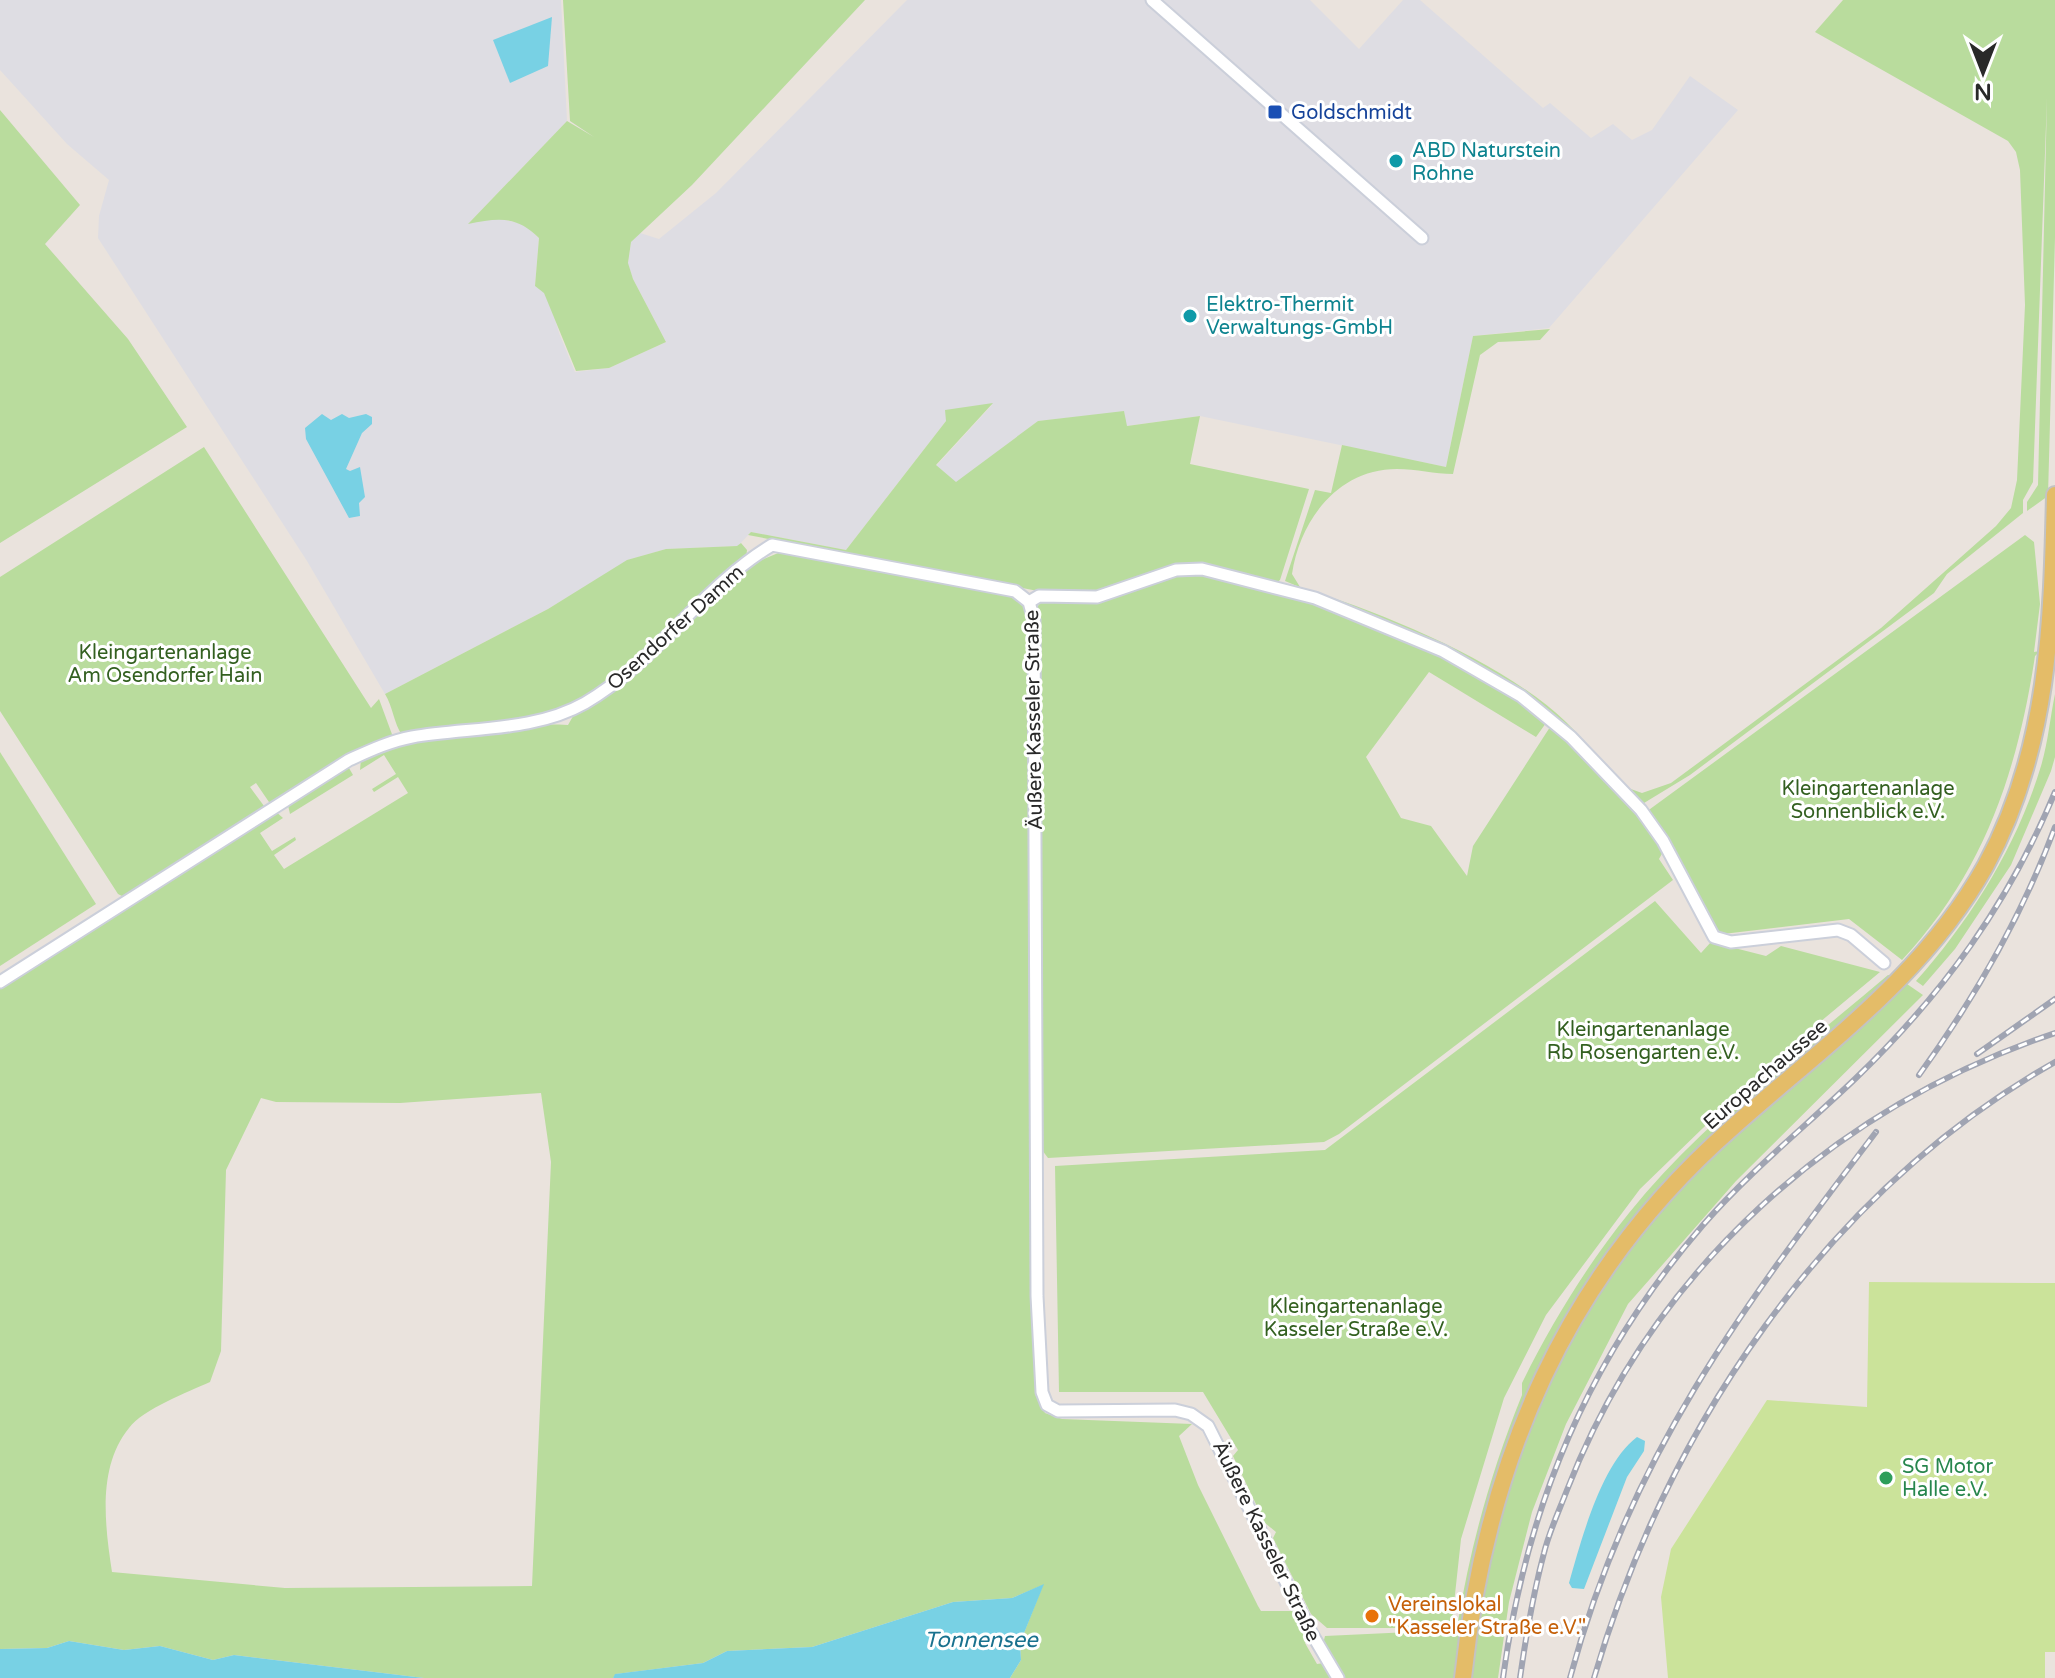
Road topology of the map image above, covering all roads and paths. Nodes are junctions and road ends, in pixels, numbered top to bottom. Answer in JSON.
{"nodes":[{"id":1,"x":1152,"y":0,"type":"edge"},
{"id":2,"x":1422,"y":238,"type":"dead end"},
{"id":3,"x":2055,"y":495,"type":"edge"},
{"id":4,"x":1029,"y":602,"type":"junction"},
{"id":5,"x":1884,"y":963,"type":"dead end"},
{"id":6,"x":0,"y":982,"type":"edge"},
{"id":7,"x":1338,"y":1678,"type":"edge"},
{"id":8,"x":1463,"y":1678,"type":"edge"}],
"edges":[{"from":1,"to":2,"type":"street"},
{"from":3,"to":8,"type":"main road","name":"Europachaussee"},
{"from":4,"to":5,"type":"street","name":"Äußere Kasseler Straße"},
{"from":4,"to":6,"type":"street","name":"Osendorfer Damm"},
{"from":4,"to":7,"type":"street","name":"Äußere Kasseler Straße"}]}
